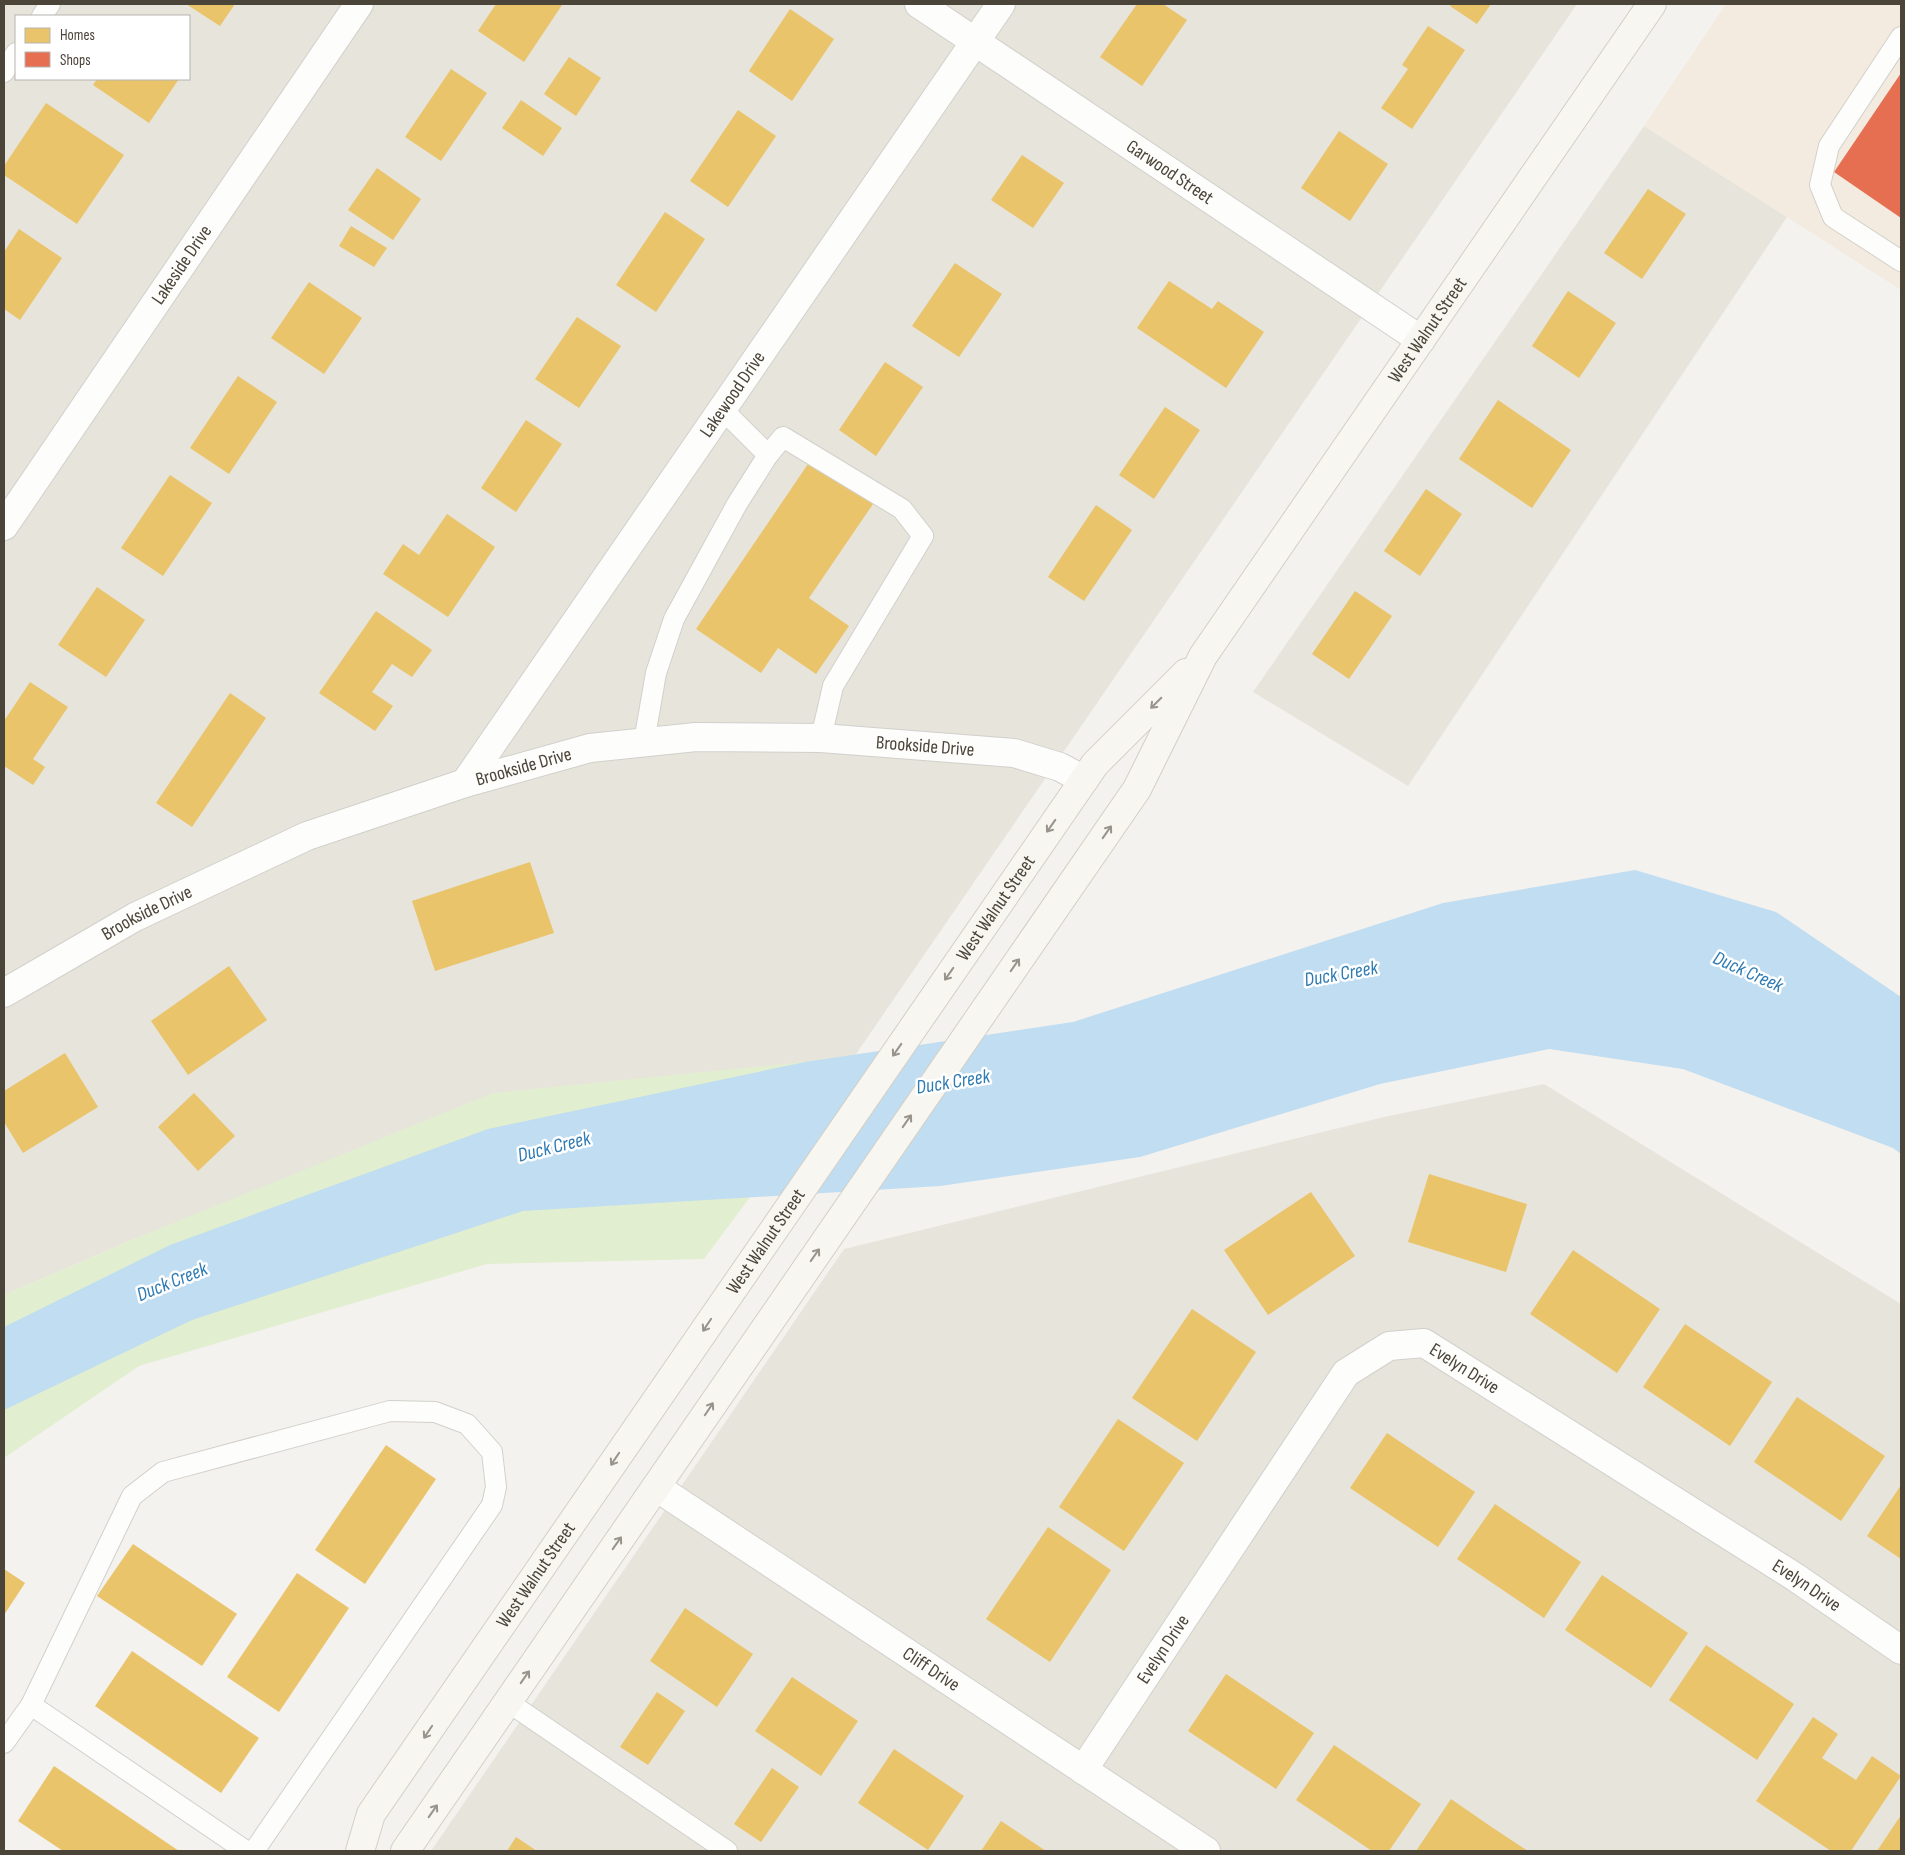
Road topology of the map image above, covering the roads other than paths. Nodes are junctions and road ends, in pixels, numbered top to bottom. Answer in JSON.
{"nodes":[{"id":1,"x":50,"y":4,"type":"edge"},
{"id":2,"x":359,"y":4,"type":"edge"},
{"id":3,"x":919,"y":4,"type":"edge"},
{"id":4,"x":1001,"y":4,"type":"edge"},
{"id":5,"x":1652,"y":4,"type":"edge"},
{"id":6,"x":43,"y":15,"type":"edge"},
{"id":7,"x":1901,"y":37,"type":"edge"},
{"id":8,"x":975,"y":42,"type":"junction"},
{"id":9,"x":15,"y":55,"type":"edge"},
{"id":10,"x":4,"y":72,"type":"edge"},
{"id":11,"x":1901,"y":261,"type":"edge"},
{"id":12,"x":1421,"y":340,"type":"junction"},
{"id":13,"x":722,"y":410,"type":"junction"},
{"id":14,"x":768,"y":455,"type":"junction"},
{"id":15,"x":4,"y":526,"type":"edge"},
{"id":16,"x":1203,"y":656,"type":"junction"},
{"id":17,"x":821,"y":738,"type":"junction"},
{"id":18,"x":644,"y":742,"type":"junction"},
{"id":19,"x":1084,"y":780,"type":"junction"},
{"id":20,"x":465,"y":783,"type":"junction"},
{"id":21,"x":4,"y":992,"type":"edge"},
{"id":22,"x":656,"y":1488,"type":"junction"},
{"id":23,"x":1901,"y":1650,"type":"edge"},
{"id":24,"x":508,"y":1702,"type":"junction"},
{"id":25,"x":31,"y":1705,"type":"junction"},
{"id":26,"x":4,"y":1743,"type":"edge"},
{"id":27,"x":1083,"y":1770,"type":"junction"},
{"id":28,"x":246,"y":1851,"type":"edge"},
{"id":29,"x":254,"y":1851,"type":"edge"},
{"id":30,"x":360,"y":1851,"type":"edge"},
{"id":31,"x":405,"y":1851,"type":"edge"},
{"id":32,"x":727,"y":1851,"type":"edge"},
{"id":33,"x":1206,"y":1851,"type":"edge"}],
"edges":[{"from":1,"to":6,"type":"lane"},
{"from":2,"to":15,"type":"street","name":"Lakeside Drive"},
{"from":3,"to":8,"type":"street","name":"Garwood Street"},
{"from":4,"to":8,"type":"street","name":"Lakewood Drive"},
{"from":5,"to":12,"type":"main road","name":"West Walnut Street"},
{"from":7,"to":11,"type":"lane"},
{"from":8,"to":12,"type":"street","name":"Garwood Street"},
{"from":8,"to":13,"type":"street","name":"Lakewood Drive"},
{"from":9,"to":10,"type":"lane"},
{"from":12,"to":16,"type":"main road","name":"West Walnut Street"},
{"from":13,"to":14,"type":"lane"},
{"from":13,"to":20,"type":"street","name":"Lakewood Drive"},
{"from":14,"to":17,"type":"lane"},
{"from":14,"to":18,"type":"lane"},
{"from":16,"to":19,"type":"main road","name":"West Walnut Street","one_way":true},
{"from":22,"to":16,"type":"main road","name":"West Walnut Street","one_way":true},
{"from":17,"to":18,"type":"street","name":"Brookside Drive"},
{"from":17,"to":19,"type":"street","name":"Brookside Drive"},
{"from":18,"to":20,"type":"street","name":"Brookside Drive"},
{"from":19,"to":30,"type":"main road","name":"West Walnut Street","one_way":true},
{"from":20,"to":21,"type":"street","name":"Brookside Drive"},
{"from":24,"to":22,"type":"main road","name":"West Walnut Street","one_way":true},
{"from":22,"to":27,"type":"street","name":"Cliff Drive"},
{"from":23,"to":27,"type":"street","name":"Evelyn Drive"},
{"from":31,"to":24,"type":"main road","name":"West Walnut Street","one_way":true},
{"from":24,"to":32,"type":"lane"},
{"from":25,"to":26,"type":"lane"},
{"from":25,"to":28,"type":"lane"},
{"from":25,"to":29,"type":"lane"},
{"from":27,"to":33,"type":"street","name":"Cliff Drive"}]}
